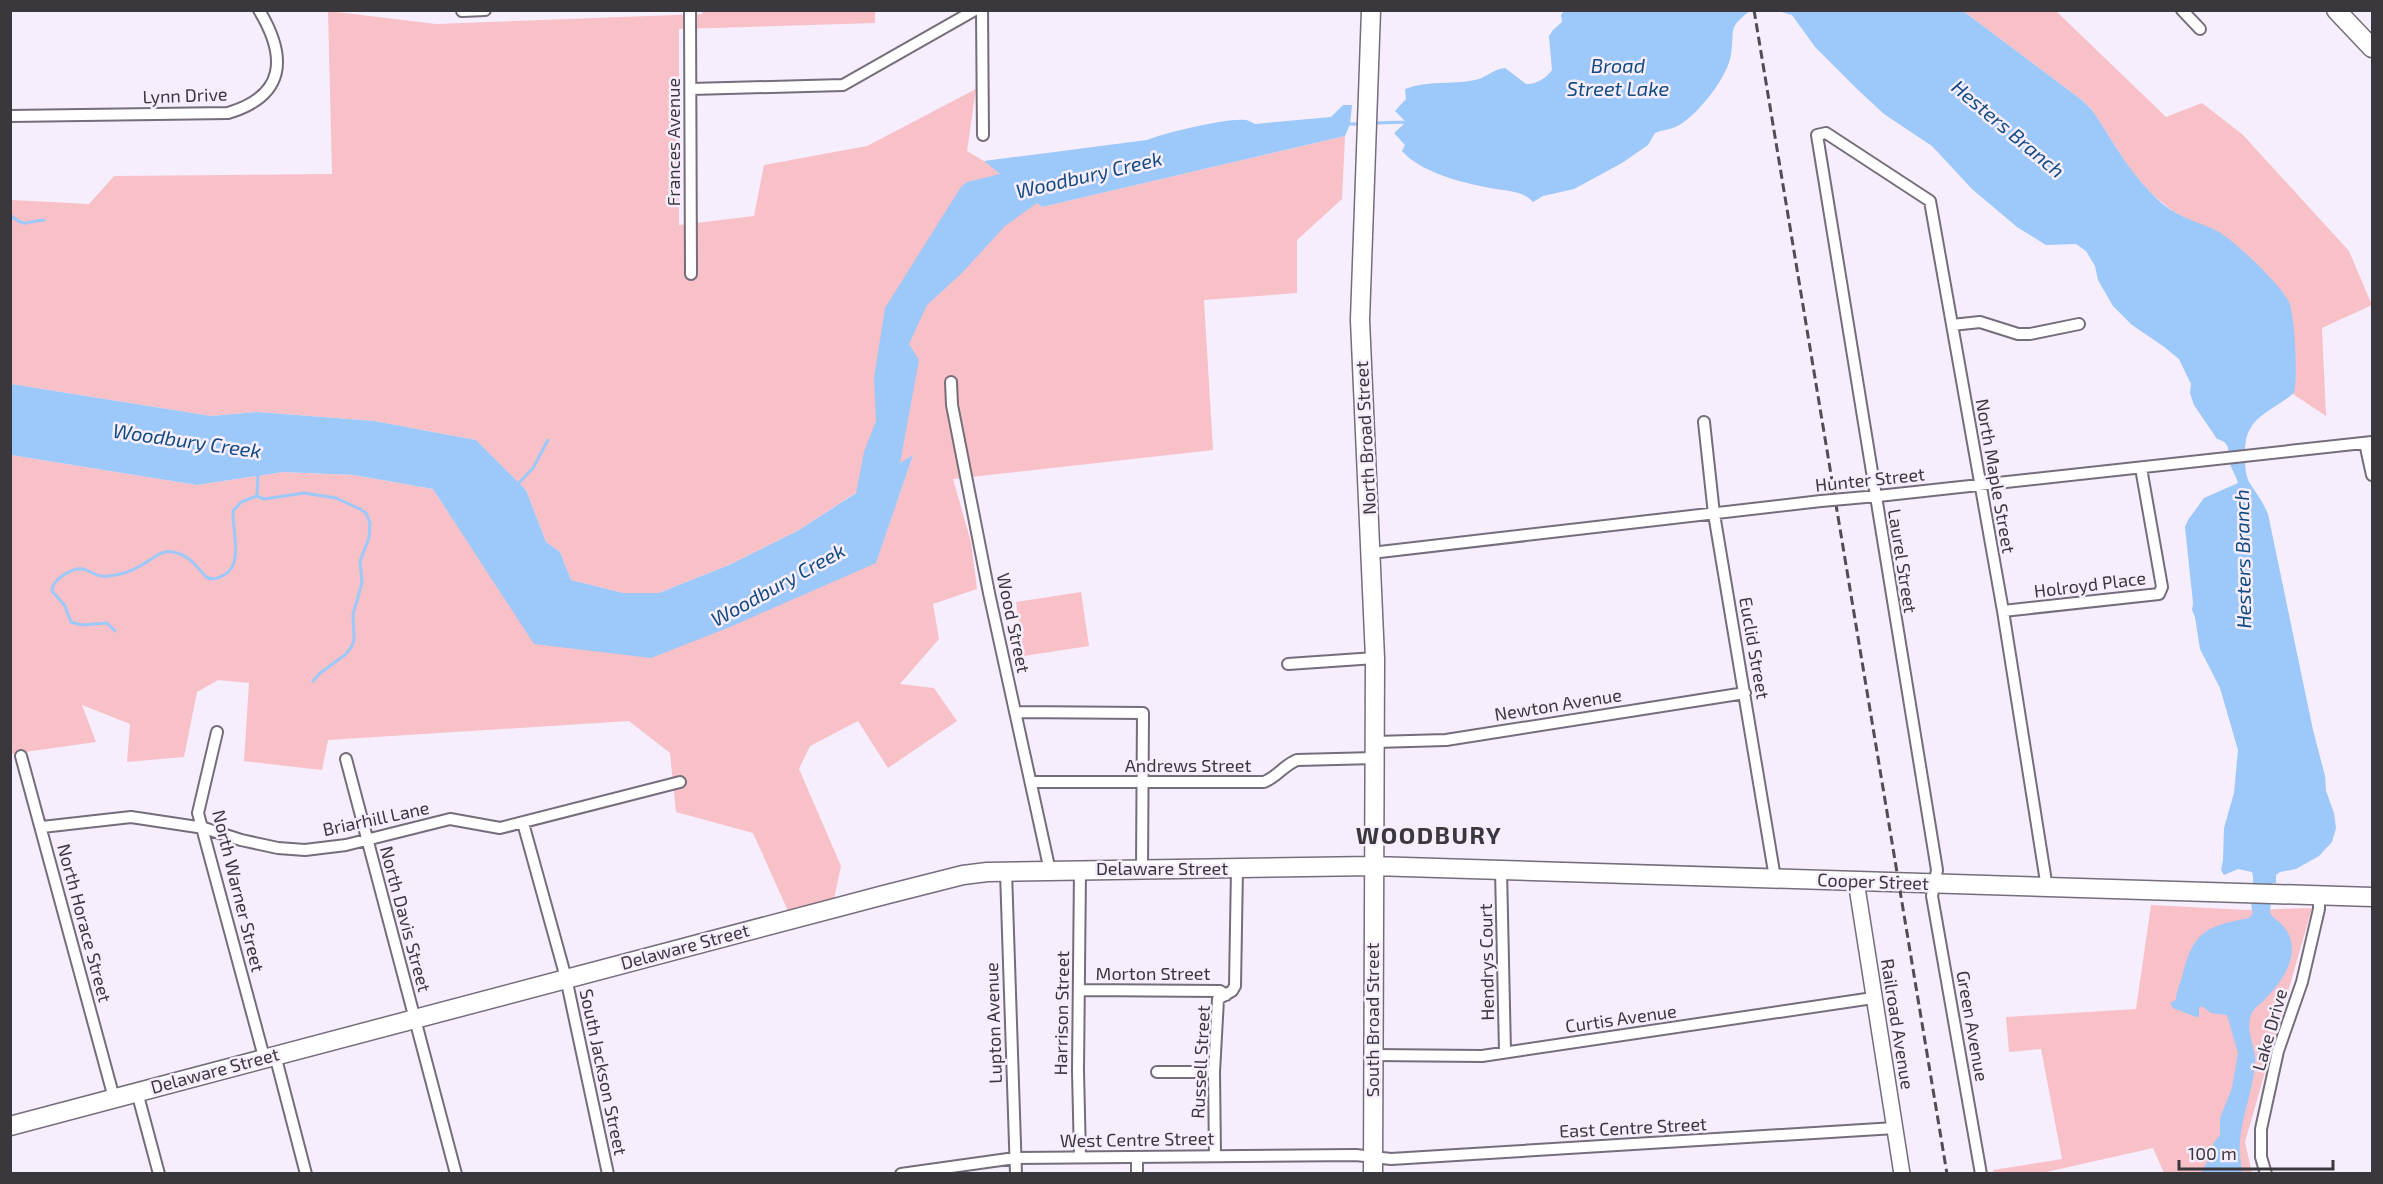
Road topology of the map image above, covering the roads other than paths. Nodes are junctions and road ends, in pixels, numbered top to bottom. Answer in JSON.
{"nodes":[{"id":1,"x":259,"y":10,"type":"edge"},
{"id":2,"x":485,"y":10,"type":"edge"},
{"id":3,"x":690,"y":10,"type":"edge"},
{"id":4,"x":975,"y":10,"type":"edge"},
{"id":5,"x":982,"y":10,"type":"edge"},
{"id":6,"x":1371,"y":10,"type":"edge"},
{"id":7,"x":2182,"y":10,"type":"edge"},
{"id":8,"x":2336,"y":10,"type":"edge"},
{"id":9,"x":462,"y":11,"type":"edge"},
{"id":10,"x":2200,"y":29,"type":"dead end"},
{"id":11,"x":2373,"y":48,"type":"edge"},
{"id":12,"x":691,"y":89,"type":"junction"},
{"id":13,"x":10,"y":116,"type":"edge"},
{"id":14,"x":983,"y":135,"type":"dead end"},
{"id":15,"x":1817,"y":135,"type":"joint"},
{"id":16,"x":691,"y":274,"type":"dead end"},
{"id":17,"x":1952,"y":324,"type":"junction"},
{"id":18,"x":2079,"y":324,"type":"dead end"},
{"id":19,"x":951,"y":382,"type":"dead end"},
{"id":20,"x":1704,"y":422,"type":"dead end"},
{"id":21,"x":2369,"y":442,"type":"edge"},
{"id":22,"x":2141,"y":468,"type":"junction"},
{"id":23,"x":2373,"y":475,"type":"edge"},
{"id":24,"x":1980,"y":485,"type":"junction"},
{"id":25,"x":1870,"y":497,"type":"junction"},
{"id":26,"x":1714,"y":514,"type":"junction"},
{"id":27,"x":1371,"y":553,"type":"junction"},
{"id":28,"x":2003,"y":612,"type":"junction"},
{"id":29,"x":1375,"y":658,"type":"junction"},
{"id":30,"x":1288,"y":664,"type":"dead end"},
{"id":31,"x":1745,"y":693,"type":"junction"},
{"id":32,"x":1016,"y":712,"type":"junction"},
{"id":33,"x":216,"y":732,"type":"dead end"},
{"id":34,"x":1375,"y":750,"type":"junction"},
{"id":35,"x":21,"y":756,"type":"dead end"},
{"id":36,"x":346,"y":759,"type":"dead end"},
{"id":37,"x":680,"y":782,"type":"dead end"},
{"id":38,"x":1030,"y":782,"type":"junction"},
{"id":39,"x":1143,"y":783,"type":"junction"},
{"id":40,"x":523,"y":823,"type":"junction"},
{"id":41,"x":42,"y":827,"type":"junction"},
{"id":42,"x":204,"y":828,"type":"junction"},
{"id":43,"x":367,"y":840,"type":"junction"},
{"id":44,"x":1373,"y":866,"type":"junction"},
{"id":45,"x":1237,"y":869,"type":"junction"},
{"id":46,"x":1080,"y":870,"type":"junction"},
{"id":47,"x":1142,"y":870,"type":"junction"},
{"id":48,"x":1501,"y":870,"type":"junction"},
{"id":49,"x":1050,"y":871,"type":"junction"},
{"id":50,"x":1006,"y":872,"type":"junction"},
{"id":51,"x":1775,"y":878,"type":"junction"},
{"id":52,"x":1856,"y":881,"type":"junction"},
{"id":53,"x":1935,"y":885,"type":"junction"},
{"id":54,"x":2047,"y":888,"type":"junction"},
{"id":55,"x":2319,"y":896,"type":"junction"},
{"id":56,"x":2373,"y":897,"type":"edge"},
{"id":57,"x":566,"y":978,"type":"junction"},
{"id":58,"x":1079,"y":990,"type":"junction"},
{"id":59,"x":1226,"y":995,"type":"junction"},
{"id":60,"x":1873,"y":998,"type":"junction"},
{"id":61,"x":415,"y":1018,"type":"junction"},
{"id":62,"x":1505,"y":1052,"type":"junction"},
{"id":63,"x":1373,"y":1055,"type":"junction"},
{"id":64,"x":270,"y":1056,"type":"junction"},
{"id":65,"x":1157,"y":1072,"type":"dead end"},
{"id":66,"x":1214,"y":1072,"type":"junction"},
{"id":67,"x":137,"y":1092,"type":"junction"},
{"id":68,"x":114,"y":1098,"type":"junction"},
{"id":69,"x":10,"y":1126,"type":"edge"},
{"id":70,"x":1895,"y":1128,"type":"junction"},
{"id":71,"x":1215,"y":1155,"type":"junction"},
{"id":72,"x":1080,"y":1157,"type":"junction"},
{"id":73,"x":1015,"y":1158,"type":"junction"},
{"id":74,"x":1137,"y":1158,"type":"junction"},
{"id":75,"x":1373,"y":1165,"type":"edge"},
{"id":76,"x":159,"y":1173,"type":"edge"},
{"id":77,"x":306,"y":1173,"type":"edge"},
{"id":78,"x":456,"y":1173,"type":"edge"},
{"id":79,"x":608,"y":1173,"type":"edge"},
{"id":80,"x":902,"y":1173,"type":"edge"},
{"id":81,"x":1016,"y":1173,"type":"edge"},
{"id":82,"x":1137,"y":1173,"type":"edge"},
{"id":83,"x":1902,"y":1173,"type":"edge"},
{"id":84,"x":1981,"y":1173,"type":"edge"},
{"id":85,"x":2266,"y":1173,"type":"edge"}],
"edges":[{"from":1,"to":13,"type":"street","name":"Lynn Drive"},
{"from":2,"to":9,"type":"street"},
{"from":3,"to":12,"type":"street","name":"Frances Avenue"},
{"from":4,"to":12,"type":"street"},
{"from":5,"to":14,"type":"street"},
{"from":6,"to":27,"type":"main road","name":"North Broad Street"},
{"from":7,"to":10,"type":"street"},
{"from":8,"to":11,"type":"main road"},
{"from":12,"to":16,"type":"street","name":"Frances Avenue"},
{"from":15,"to":17,"type":"street","name":"North Maple Street"},
{"from":15,"to":25,"type":"street","name":"Laurel Street"},
{"from":17,"to":18,"type":"street"},
{"from":17,"to":24,"type":"street","name":"North Maple Street"},
{"from":19,"to":32,"type":"street","name":"Wood Street"},
{"from":20,"to":26,"type":"street","name":"Euclid Street"},
{"from":21,"to":22,"type":"street","name":"Hunter Street"},
{"from":21,"to":23,"type":"street"},
{"from":22,"to":24,"type":"street","name":"Hunter Street"},
{"from":22,"to":28,"type":"street","name":"Holroyd Place"},
{"from":24,"to":25,"type":"street","name":"Hunter Street"},
{"from":24,"to":28,"type":"street","name":"North Maple Street"},
{"from":25,"to":26,"type":"street","name":"Hunter Street","bridge":true},
{"from":25,"to":53,"type":"street","name":"Laurel Street"},
{"from":26,"to":27,"type":"street","name":"Hunter Street"},
{"from":26,"to":31,"type":"street","name":"Euclid Street"},
{"from":27,"to":29,"type":"main road","name":"North Broad Street"},
{"from":28,"to":54,"type":"street","name":"North Maple Street"},
{"from":29,"to":30,"type":"street"},
{"from":29,"to":34,"type":"main road","name":"North Broad Street"},
{"from":31,"to":34,"type":"street","name":"Newton Avenue"},
{"from":31,"to":51,"type":"street","name":"Euclid Street"},
{"from":32,"to":38,"type":"street","name":"Wood Street"},
{"from":32,"to":39,"type":"street"},
{"from":33,"to":42,"type":"street","name":"North Warner Street"},
{"from":34,"to":39,"type":"street","name":"Andrews Street"},
{"from":34,"to":44,"type":"main road","name":"North Broad Street"},
{"from":35,"to":41,"type":"street","name":"North Horace Street"},
{"from":36,"to":43,"type":"street","name":"North Davis Street"},
{"from":37,"to":40,"type":"street","name":"Briarhill Lane"},
{"from":38,"to":39,"type":"street","name":"Andrews Street"},
{"from":38,"to":49,"type":"street","name":"Wood Street"},
{"from":39,"to":47,"type":"street"},
{"from":40,"to":43,"type":"street","name":"Briarhill Lane"},
{"from":40,"to":57,"type":"street","name":"South Jackson Street"},
{"from":41,"to":42,"type":"street","name":"Briarhill Lane"},
{"from":41,"to":68,"type":"street","name":"North Horace Street"},
{"from":42,"to":43,"type":"street","name":"Briarhill Lane"},
{"from":42,"to":64,"type":"street","name":"North Warner Street"},
{"from":43,"to":61,"type":"street","name":"North Davis Street"},
{"from":44,"to":45,"type":"main road","name":"Delaware Street"},
{"from":44,"to":48,"type":"main road","name":"Cooper Street"},
{"from":44,"to":63,"type":"main road","name":"South Broad Street"},
{"from":45,"to":47,"type":"main road","name":"Delaware Street"},
{"from":45,"to":59,"type":"street","name":"Russell Street"},
{"from":46,"to":47,"type":"main road","name":"Delaware Street"},
{"from":46,"to":49,"type":"main road","name":"Delaware Street"},
{"from":46,"to":58,"type":"street","name":"Harrison Street"},
{"from":48,"to":51,"type":"main road","name":"Cooper Street"},
{"from":48,"to":62,"type":"street","name":"Hendrys Court"},
{"from":49,"to":50,"type":"main road","name":"Delaware Street"},
{"from":50,"to":57,"type":"main road","name":"Delaware Street"},
{"from":50,"to":73,"type":"street","name":"Lupton Avenue"},
{"from":51,"to":52,"type":"main road","name":"Cooper Street"},
{"from":52,"to":53,"type":"main road","name":"Cooper Street"},
{"from":52,"to":60,"type":"street","name":"Railroad Avenue"},
{"from":53,"to":54,"type":"main road","name":"Cooper Street"},
{"from":53,"to":84,"type":"street","name":"Green Avenue"},
{"from":54,"to":55,"type":"main road","name":"Cooper Street"},
{"from":55,"to":56,"type":"main road","name":"Cooper Street"},
{"from":55,"to":85,"type":"street","name":"Lake Drive"},
{"from":57,"to":61,"type":"main road","name":"Delaware Street"},
{"from":57,"to":79,"type":"street","name":"South Jackson Street"},
{"from":58,"to":59,"type":"street","name":"Morton Street"},
{"from":58,"to":72,"type":"street","name":"Harrison Street"},
{"from":59,"to":66,"type":"street","name":"Russell Street"},
{"from":60,"to":62,"type":"street","name":"Curtis Avenue"},
{"from":60,"to":70,"type":"street","name":"Railroad Avenue"},
{"from":61,"to":64,"type":"main road","name":"Delaware Street"},
{"from":61,"to":78,"type":"street","name":"North Davis Street"},
{"from":62,"to":63,"type":"street","name":"Curtis Avenue"},
{"from":63,"to":75,"type":"main road","name":"South Broad Street"},
{"from":64,"to":67,"type":"main road","name":"Delaware Street"},
{"from":64,"to":77,"type":"street","name":"North Warner Street"},
{"from":65,"to":66,"type":"street"},
{"from":66,"to":71,"type":"street","name":"Russell Street"},
{"from":67,"to":68,"type":"main road","name":"Delaware Street"},
{"from":67,"to":76,"type":"street"},
{"from":68,"to":69,"type":"main road","name":"Delaware Street"},
{"from":70,"to":75,"type":"street","name":"East Centre Street"},
{"from":70,"to":83,"type":"street","name":"Railroad Avenue"},
{"from":71,"to":74,"type":"street","name":"West Centre Street"},
{"from":71,"to":75,"type":"street","name":"West Centre Street"},
{"from":72,"to":73,"type":"street","name":"West Centre Street"},
{"from":72,"to":74,"type":"street","name":"West Centre Street"},
{"from":73,"to":80,"type":"street","name":"West Centre Street"},
{"from":73,"to":81,"type":"street","name":"Lupton Avenue"},
{"from":74,"to":82,"type":"street"}]}
